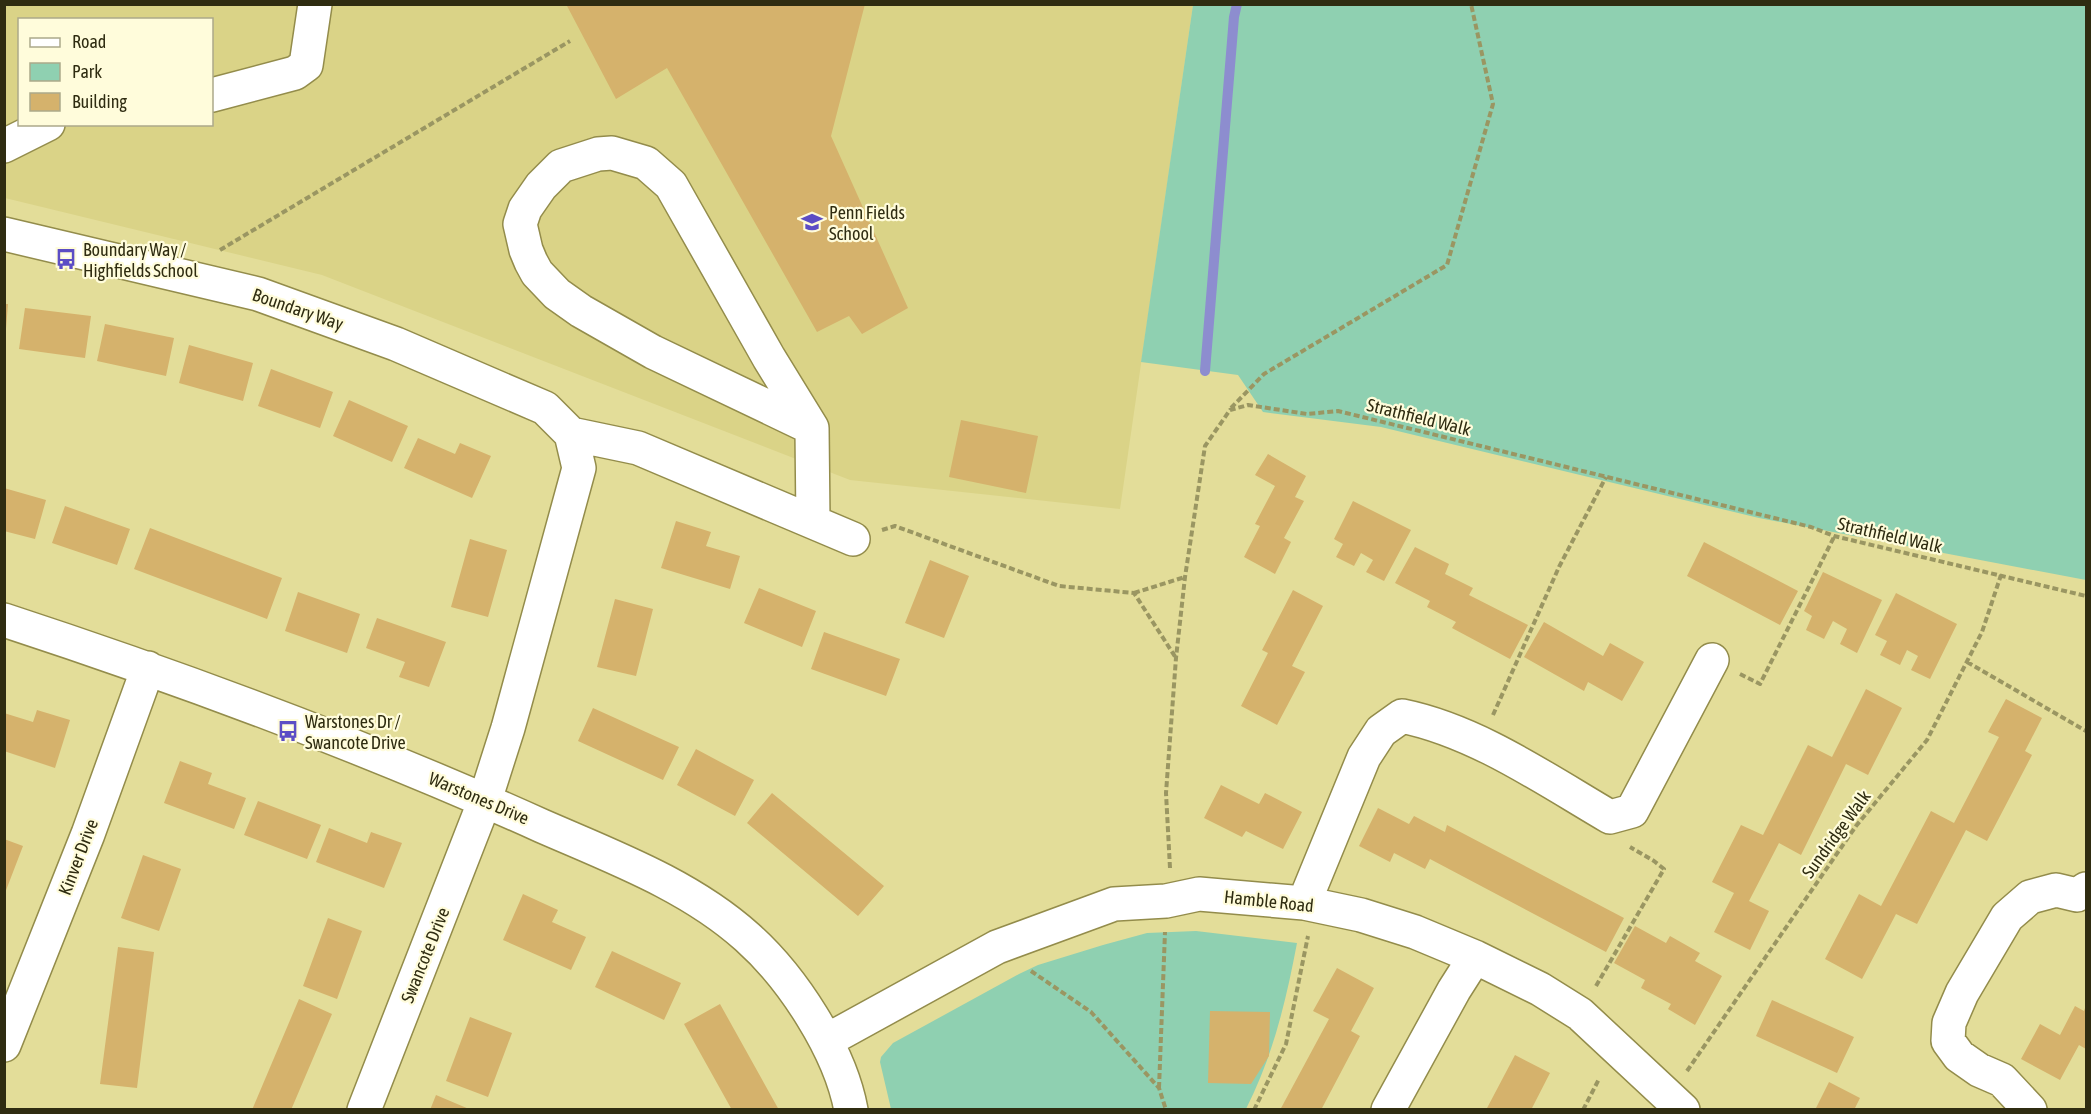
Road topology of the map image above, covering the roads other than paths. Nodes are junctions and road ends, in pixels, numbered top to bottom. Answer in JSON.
{"nodes":[{"id":1,"x":315,"y":4,"type":"edge"},
{"id":2,"x":213,"y":94,"type":"edge"},
{"id":3,"x":44,"y":126,"type":"edge"},
{"id":4,"x":4,"y":146,"type":"edge"},
{"id":5,"x":4,"y":234,"type":"edge"},
{"id":6,"x":812,"y":428,"type":"junction"},
{"id":7,"x":571,"y":434,"type":"junction"},
{"id":8,"x":813,"y":522,"type":"junction"},
{"id":9,"x":853,"y":539,"type":"road end"},
{"id":10,"x":4,"y":620,"type":"edge"},
{"id":11,"x":1712,"y":660,"type":"road end"},
{"id":12,"x":148,"y":668,"type":"junction"},
{"id":13,"x":485,"y":800,"type":"junction"},
{"id":14,"x":2086,"y":889,"type":"edge"},
{"id":15,"x":1304,"y":903,"type":"junction"},
{"id":16,"x":1475,"y":957,"type":"junction"},
{"id":17,"x":826,"y":1041,"type":"junction"},
{"id":18,"x":4,"y":1045,"type":"edge"},
{"id":19,"x":1676,"y":1102,"type":"edge"},
{"id":20,"x":364,"y":1110,"type":"edge"},
{"id":21,"x":851,"y":1110,"type":"edge"},
{"id":22,"x":1388,"y":1110,"type":"edge"},
{"id":23,"x":2030,"y":1110,"type":"edge"}],
"edges":[{"from":1,"to":2,"type":"street"},
{"from":3,"to":4,"type":"street"},
{"from":5,"to":7,"type":"street","name":"Boundary Way"},
{"from":6,"to":6,"type":"street"},
{"from":6,"to":8,"type":"street"},
{"from":7,"to":8,"type":"street"},
{"from":7,"to":13,"type":"street","name":"Swancote Drive"},
{"from":8,"to":9,"type":"street"},
{"from":10,"to":12,"type":"street","name":"Warstones Drive"},
{"from":11,"to":15,"type":"street"},
{"from":12,"to":13,"type":"street","name":"Warstones Drive"},
{"from":12,"to":18,"type":"street","name":"Kinver Drive"},
{"from":13,"to":17,"type":"street","name":"Warstones Drive"},
{"from":13,"to":20,"type":"street","name":"Swancote Drive"},
{"from":14,"to":23,"type":"street"},
{"from":15,"to":16,"type":"street","name":"Hamble Road"},
{"from":15,"to":17,"type":"street","name":"Hamble Road"},
{"from":16,"to":19,"type":"street","name":"Hamble Road"},
{"from":16,"to":22,"type":"street"},
{"from":17,"to":21,"type":"street","name":"Warstones Drive"}]}
